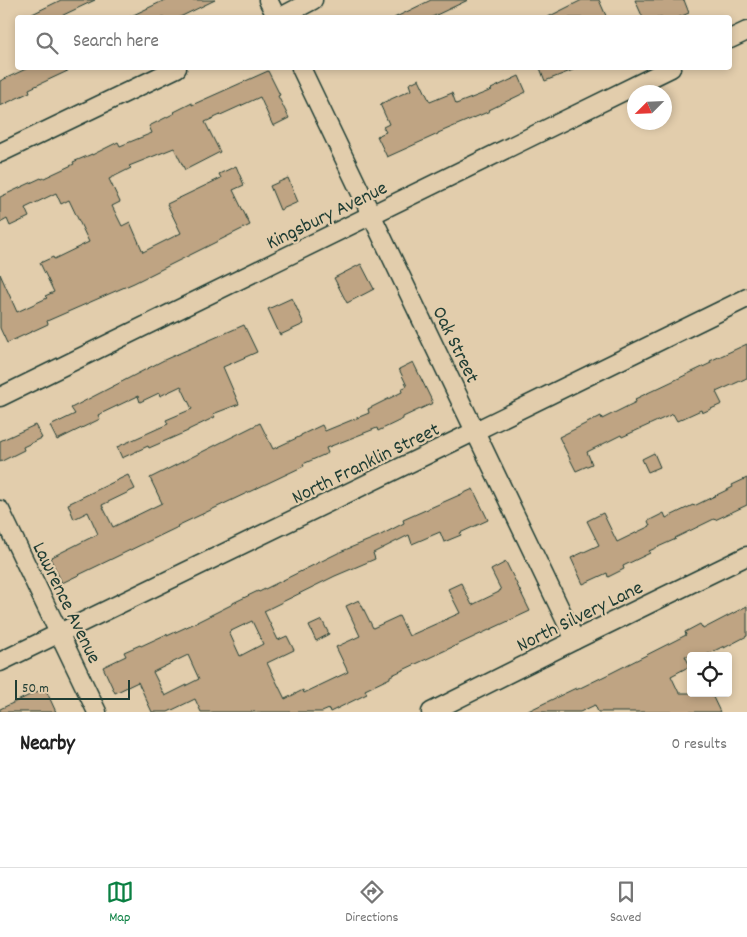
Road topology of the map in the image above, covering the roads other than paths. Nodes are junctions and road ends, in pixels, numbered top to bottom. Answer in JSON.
{"nodes":[{"id":1,"x":268,"y":0,"type":"edge"},
{"id":2,"x":313,"y":0,"type":"edge"},
{"id":3,"x":276,"y":15,"type":"edge"},
{"id":4,"x":284,"y":15,"type":"edge"},
{"id":5,"x":747,"y":31,"type":"edge"},
{"id":6,"x":732,"y":38,"type":"edge"},
{"id":7,"x":173,"y":70,"type":"edge"},
{"id":8,"x":302,"y":70,"type":"edge"},
{"id":9,"x":668,"y":70,"type":"edge"},
{"id":10,"x":0,"y":153,"type":"edge"},
{"id":11,"x":372,"y":216,"type":"junction"},
{"id":12,"x":747,"y":298,"type":"edge"},
{"id":13,"x":0,"y":397,"type":"edge"},
{"id":14,"x":476,"y":431,"type":"junction"},
{"id":15,"x":0,"y":510,"type":"edge"},
{"id":16,"x":747,"y":556,"type":"edge"},
{"id":17,"x":59,"y":633,"type":"junction"},
{"id":18,"x":575,"y":640,"type":"junction"},
{"id":19,"x":0,"y":662,"type":"edge"},
{"id":20,"x":97,"y":712,"type":"edge"},
{"id":21,"x":431,"y":712,"type":"edge"}],
"edges":[{"from":1,"to":3,"type":"street"},
{"from":2,"to":4,"type":"street"},
{"from":5,"to":6,"type":"street"},
{"from":7,"to":10,"type":"street"},
{"from":8,"to":11,"type":"street","name":"Oak Street"},
{"from":9,"to":11,"type":"street","name":"Kingsbury Avenue"},
{"from":11,"to":13,"type":"street","name":"Kingsbury Avenue"},
{"from":11,"to":14,"type":"street","name":"Oak Street"},
{"from":12,"to":14,"type":"street","name":"North Franklin Street"},
{"from":14,"to":17,"type":"street","name":"North Franklin Street"},
{"from":14,"to":18,"type":"street","name":"Oak Street"},
{"from":15,"to":17,"type":"street","name":"Lawrence Avenue"},
{"from":16,"to":18,"type":"street","name":"North Silvery Lane"},
{"from":17,"to":19,"type":"street","name":"North Franklin Street"},
{"from":17,"to":20,"type":"street","name":"Lawrence Avenue"},
{"from":18,"to":21,"type":"street","name":"North Silvery Lane"}]}
